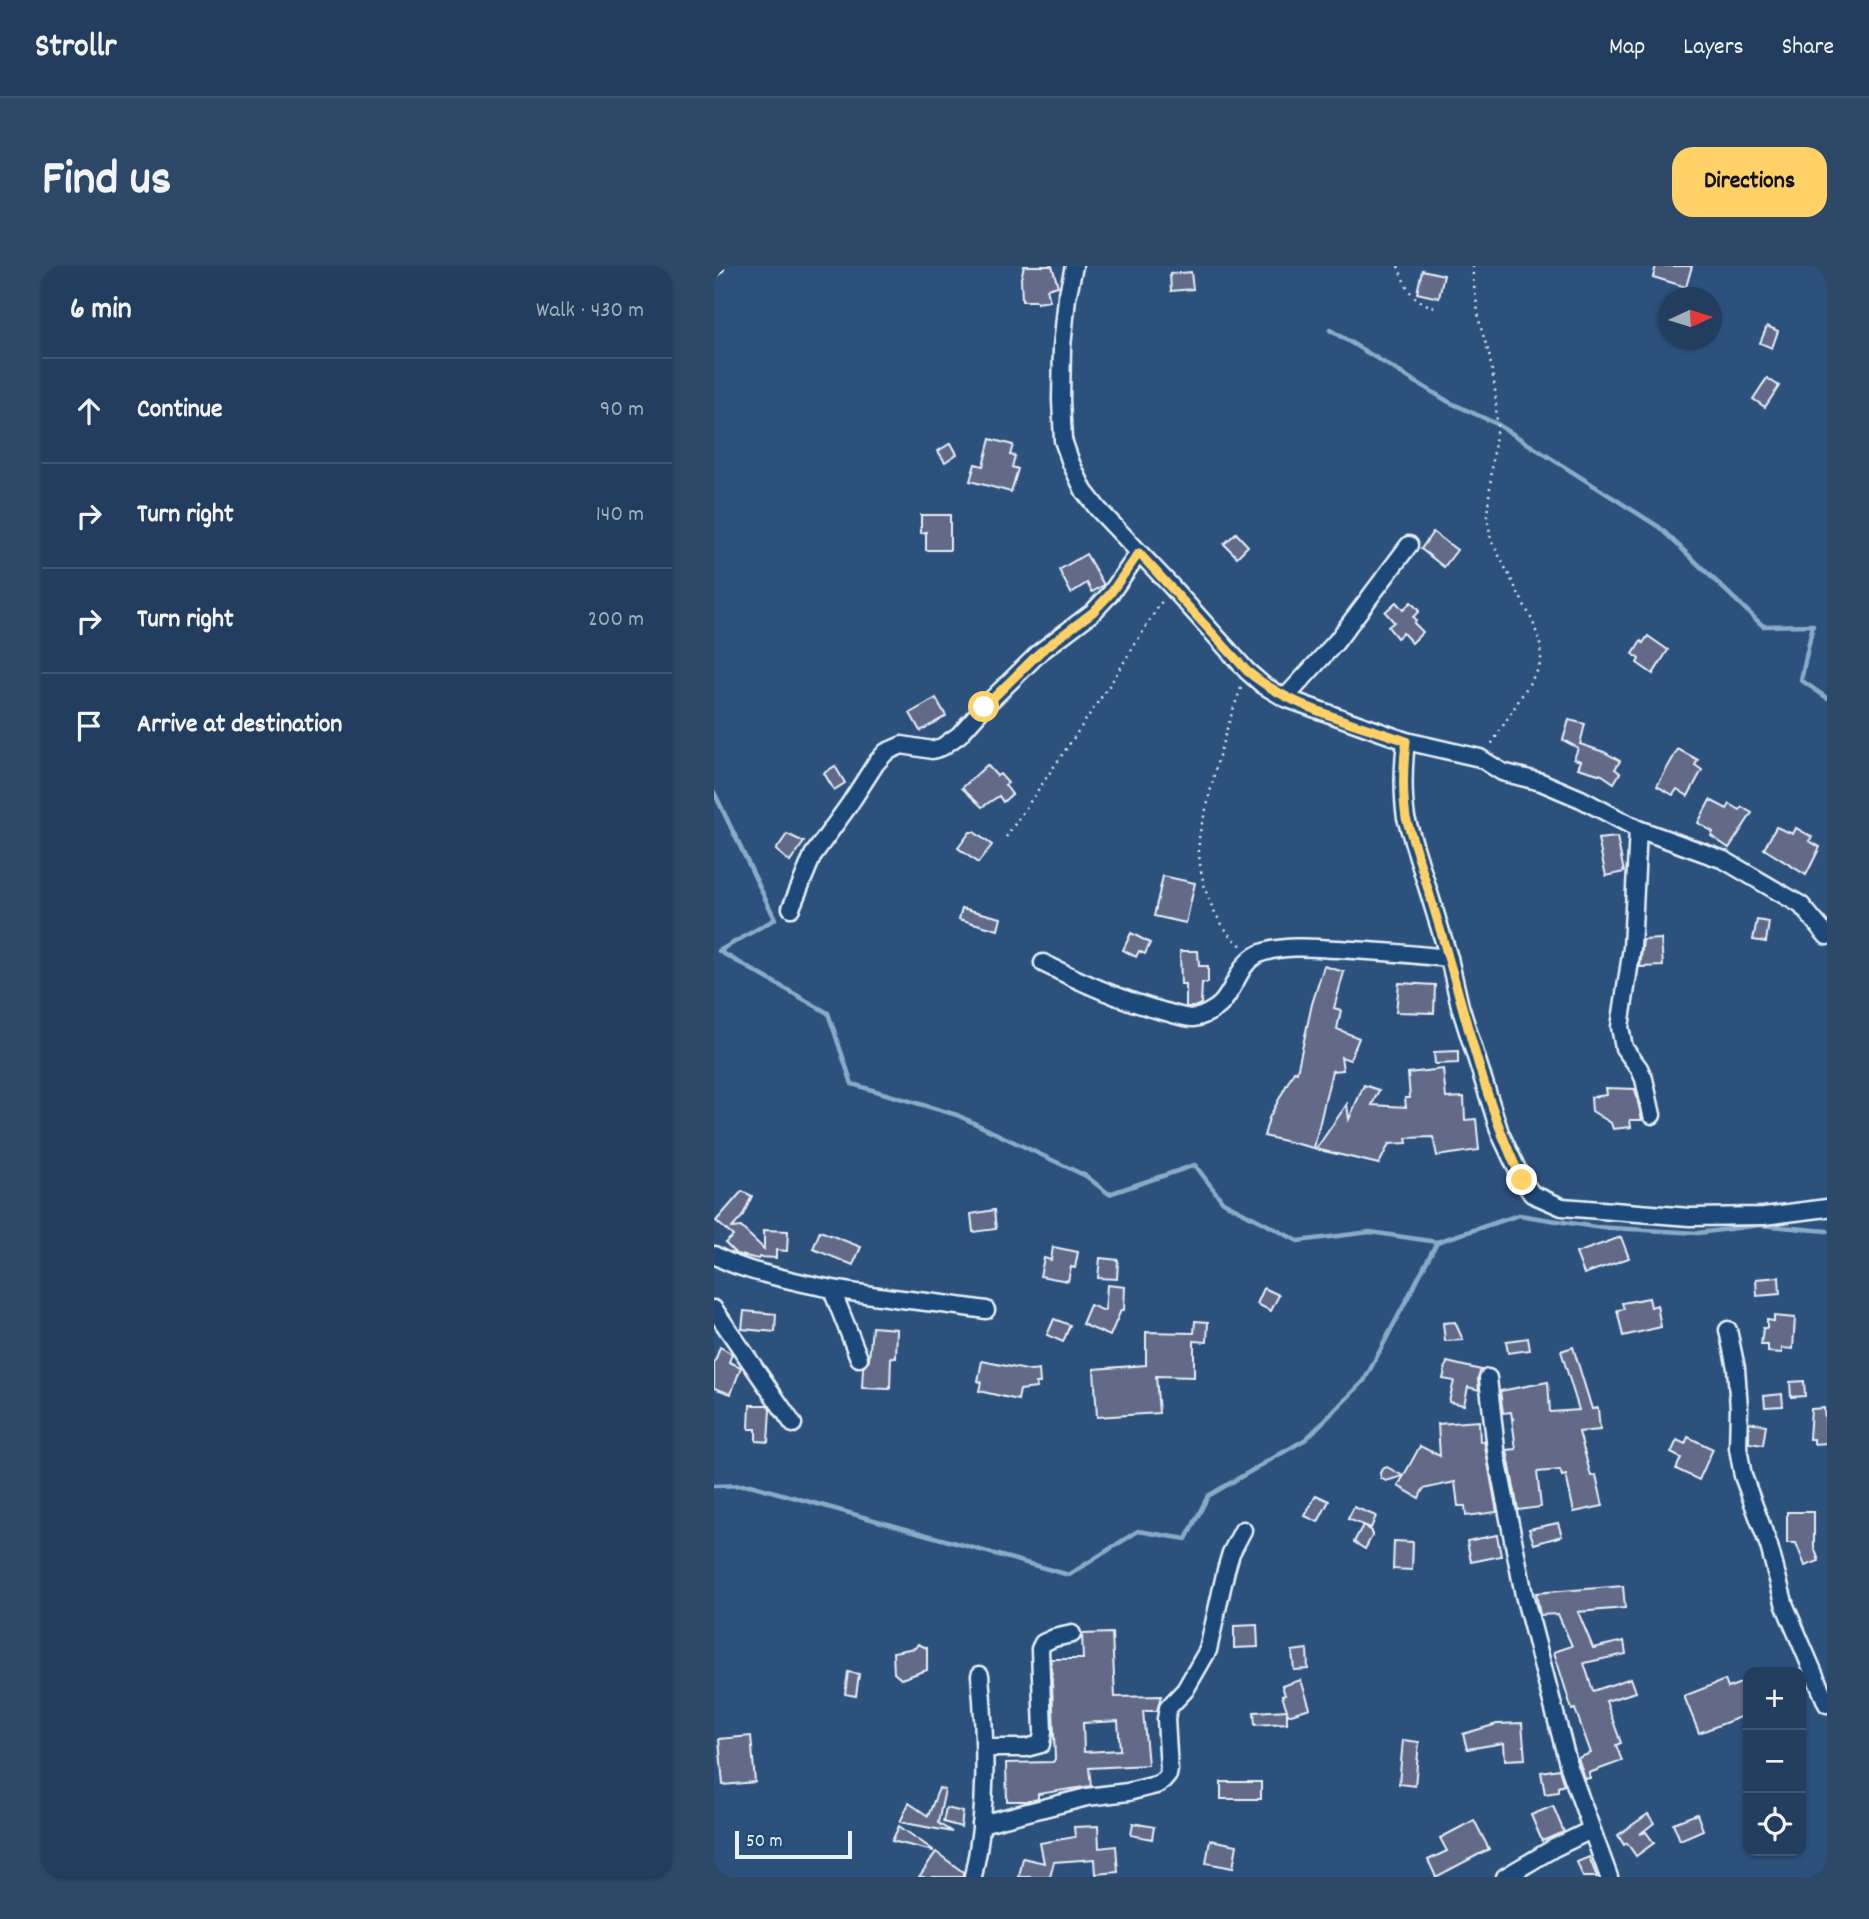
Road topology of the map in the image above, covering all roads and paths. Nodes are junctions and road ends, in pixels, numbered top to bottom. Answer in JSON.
{"nodes":[{"id":1,"x":1074,"y":266,"type":"edge"},
{"id":2,"x":1398,"y":266,"type":"edge"},
{"id":3,"x":1473,"y":266,"type":"edge"},
{"id":4,"x":1439,"y":309,"type":"dead end"},
{"id":5,"x":1409,"y":545,"type":"dead end"},
{"id":6,"x":1139,"y":553,"type":"junction"},
{"id":7,"x":1171,"y":586,"type":"junction"},
{"id":8,"x":1247,"y":671,"type":"junction"},
{"id":9,"x":1285,"y":698,"type":"junction"},
{"id":10,"x":1406,"y":741,"type":"junction"},
{"id":11,"x":1480,"y":758,"type":"junction"},
{"id":12,"x":1637,"y":829,"type":"junction"},
{"id":13,"x":1006,"y":837,"type":"dead end"},
{"id":14,"x":791,"y":908,"type":"dead end"},
{"id":15,"x":1827,"y":936,"type":"edge"},
{"id":16,"x":1255,"y":956,"type":"junction"},
{"id":17,"x":1449,"y":958,"type":"junction"},
{"id":18,"x":1044,"y":963,"type":"dead end"},
{"id":19,"x":1652,"y":1115,"type":"dead end"},
{"id":20,"x":1827,"y":1208,"type":"edge"},
{"id":21,"x":714,"y":1255,"type":"edge"},
{"id":22,"x":832,"y":1290,"type":"junction"},
{"id":23,"x":714,"y":1309,"type":"edge"},
{"id":24,"x":986,"y":1310,"type":"dead end"},
{"id":25,"x":1728,"y":1330,"type":"dead end"},
{"id":26,"x":859,"y":1358,"type":"dead end"},
{"id":27,"x":1488,"y":1378,"type":"dead end"},
{"id":28,"x":793,"y":1424,"type":"dead end"},
{"id":29,"x":1243,"y":1530,"type":"dead end"},
{"id":30,"x":1072,"y":1634,"type":"dead end"},
{"id":31,"x":980,"y":1675,"type":"dead end"},
{"id":32,"x":1827,"y":1704,"type":"edge"},
{"id":33,"x":986,"y":1748,"type":"junction"},
{"id":34,"x":981,"y":1824,"type":"junction"},
{"id":35,"x":1591,"y":1830,"type":"junction"},
{"id":36,"x":973,"y":1877,"type":"edge"},
{"id":37,"x":1506,"y":1877,"type":"edge"},
{"id":38,"x":1609,"y":1877,"type":"edge"}],
"edges":[{"from":1,"to":6,"type":"street"},
{"from":2,"to":4,"type":"path"},
{"from":3,"to":11,"type":"path"},
{"from":5,"to":9,"type":"street"},
{"from":6,"to":7,"type":"street"},
{"from":6,"to":14,"type":"street"},
{"from":7,"to":8,"type":"street"},
{"from":7,"to":13,"type":"path"},
{"from":8,"to":9,"type":"street"},
{"from":8,"to":16,"type":"path"},
{"from":9,"to":10,"type":"street"},
{"from":10,"to":11,"type":"street"},
{"from":10,"to":17,"type":"street"},
{"from":11,"to":12,"type":"street"},
{"from":12,"to":15,"type":"street"},
{"from":12,"to":19,"type":"street"},
{"from":16,"to":17,"type":"street"},
{"from":16,"to":18,"type":"street"},
{"from":17,"to":20,"type":"street"},
{"from":21,"to":22,"type":"street"},
{"from":22,"to":24,"type":"street"},
{"from":22,"to":26,"type":"street"},
{"from":23,"to":28,"type":"street"},
{"from":25,"to":32,"type":"street"},
{"from":27,"to":35,"type":"street"},
{"from":29,"to":34,"type":"street"},
{"from":30,"to":33,"type":"street"},
{"from":31,"to":33,"type":"street"},
{"from":33,"to":34,"type":"street"},
{"from":34,"to":36,"type":"street"},
{"from":35,"to":37,"type":"street"},
{"from":35,"to":38,"type":"street"}]}
